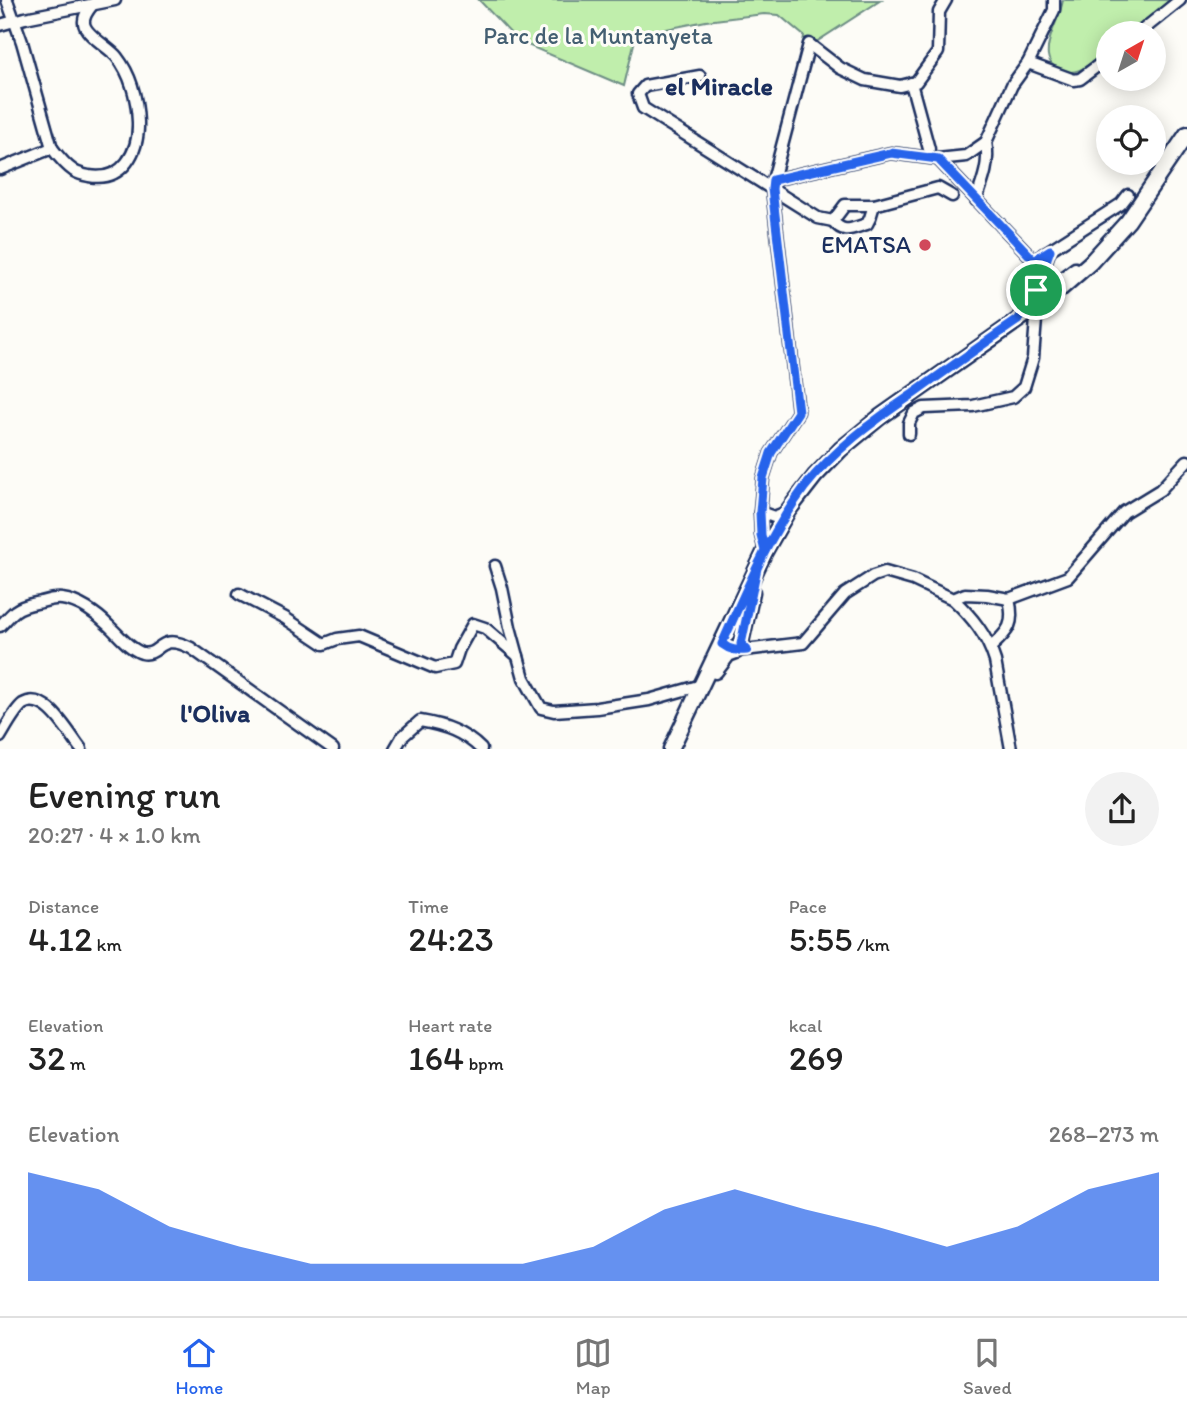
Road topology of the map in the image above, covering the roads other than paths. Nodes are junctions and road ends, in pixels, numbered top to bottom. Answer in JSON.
{"nodes":[{"id":1,"x":7,"y":0,"type":"edge"},
{"id":2,"x":115,"y":0,"type":"edge"},
{"id":3,"x":946,"y":0,"type":"edge"},
{"id":4,"x":1055,"y":0,"type":"edge"},
{"id":5,"x":1182,"y":1,"type":"edge"},
{"id":6,"x":93,"y":4,"type":"junction"},
{"id":7,"x":13,"y":20,"type":"junction"},
{"id":8,"x":1155,"y":21,"type":"edge"},
{"id":9,"x":0,"y":25,"type":"edge"},
{"id":10,"x":1028,"y":63,"type":"junction"},
{"id":11,"x":1096,"y":67,"type":"edge"},
{"id":12,"x":699,"y":76,"type":"dead end"},
{"id":13,"x":911,"y":83,"type":"junction"},
{"id":14,"x":1187,"y":134,"type":"edge"},
{"id":15,"x":986,"y":142,"type":"junction"},
{"id":16,"x":52,"y":148,"type":"junction"},
{"id":17,"x":929,"y":149,"type":"dead end"},
{"id":18,"x":938,"y":159,"type":"junction"},
{"id":19,"x":0,"y":169,"type":"edge"},
{"id":20,"x":773,"y":185,"type":"junction"},
{"id":21,"x":1128,"y":195,"type":"dead end"},
{"id":22,"x":952,"y":196,"type":"dead end"},
{"id":23,"x":976,"y":201,"type":"junction"},
{"id":24,"x":874,"y":205,"type":"junction"},
{"id":25,"x":832,"y":221,"type":"junction"},
{"id":26,"x":1107,"y":246,"type":"junction"},
{"id":27,"x":1050,"y":250,"type":"junction"},
{"id":28,"x":1034,"y":260,"type":"junction"},
{"id":29,"x":1050,"y":283,"type":"junction"},
{"id":30,"x":1036,"y":290,"type":"junction"},
{"id":31,"x":1037,"y":306,"type":"junction"},
{"id":32,"x":1018,"y":320,"type":"junction"},
{"id":33,"x":909,"y":434,"type":"dead end"},
{"id":34,"x":1187,"y":461,"type":"edge"},
{"id":35,"x":760,"y":512,"type":"junction"},
{"id":36,"x":787,"y":512,"type":"junction"},
{"id":37,"x":768,"y":530,"type":"junction"},
{"id":38,"x":495,"y":566,"type":"dead end"},
{"id":39,"x":757,"y":568,"type":"junction"},
{"id":40,"x":239,"y":594,"type":"dead end"},
{"id":41,"x":953,"y":598,"type":"junction"},
{"id":42,"x":1009,"y":599,"type":"junction"},
{"id":43,"x":0,"y":626,"type":"edge"},
{"id":44,"x":722,"y":642,"type":"junction"},
{"id":45,"x":991,"y":647,"type":"junction"},
{"id":46,"x":741,"y":648,"type":"junction"},
{"id":47,"x":518,"y":656,"type":"junction"},
{"id":48,"x":702,"y":685,"type":"junction"},
{"id":49,"x":0,"y":737,"type":"edge"},
{"id":50,"x":80,"y":749,"type":"edge"},
{"id":51,"x":334,"y":749,"type":"edge"},
{"id":52,"x":396,"y":749,"type":"edge"},
{"id":53,"x":481,"y":749,"type":"edge"},
{"id":54,"x":671,"y":749,"type":"edge"},
{"id":55,"x":1011,"y":749,"type":"edge"}],
"edges":[{"from":1,"to":7,"type":"street"},
{"from":2,"to":6,"type":"street"},
{"from":3,"to":13,"type":"street"},
{"from":4,"to":10,"type":"street"},
{"from":5,"to":8,"type":"street"},
{"from":6,"to":7,"type":"street"},
{"from":6,"to":16,"type":"street"},
{"from":7,"to":9,"type":"street"},
{"from":7,"to":16,"type":"street"},
{"from":10,"to":11,"type":"street"},
{"from":10,"to":15,"type":"street"},
{"from":12,"to":20,"type":"street"},
{"from":13,"to":17,"type":"street"},
{"from":13,"to":20,"type":"street"},
{"from":14,"to":26,"type":"main road"},
{"from":15,"to":18,"type":"street"},
{"from":15,"to":23,"type":"street"},
{"from":16,"to":19,"type":"street"},
{"from":18,"to":20,"type":"street"},
{"from":18,"to":23,"type":"street"},
{"from":20,"to":25,"type":"street"},
{"from":20,"to":35,"type":"street"},
{"from":21,"to":27,"type":"street"},
{"from":22,"to":24,"type":"street"},
{"from":23,"to":28,"type":"street"},
{"from":24,"to":25,"type":"street"},
{"from":24,"to":25,"type":"street"},
{"from":26,"to":29,"type":"street"},
{"from":26,"to":31,"type":"main road"},
{"from":27,"to":28,"type":"street"},
{"from":27,"to":29,"type":"street"},
{"from":28,"to":30,"type":"street"},
{"from":29,"to":30,"type":"street"},
{"from":30,"to":32,"type":"street"},
{"from":31,"to":32,"type":"main road"},
{"from":31,"to":33,"type":"street"},
{"from":32,"to":36,"type":"main road"},
{"from":34,"to":42,"type":"street"},
{"from":35,"to":36,"type":"street"},
{"from":35,"to":37,"type":"street"},
{"from":35,"to":37,"type":"street"},
{"from":36,"to":37,"type":"main road"},
{"from":37,"to":39,"type":"main road"},
{"from":38,"to":47,"type":"street"},
{"from":39,"to":44,"type":"main road"},
{"from":39,"to":46,"type":"main road"},
{"from":40,"to":47,"type":"street"},
{"from":41,"to":42,"type":"street"},
{"from":41,"to":45,"type":"street"},
{"from":41,"to":46,"type":"street"},
{"from":42,"to":45,"type":"street"},
{"from":43,"to":51,"type":"street"},
{"from":44,"to":46,"type":"street"},
{"from":44,"to":48,"type":"main road"},
{"from":45,"to":55,"type":"street"},
{"from":46,"to":48,"type":"main road"},
{"from":47,"to":48,"type":"street"},
{"from":48,"to":54,"type":"main road"},
{"from":49,"to":50,"type":"street"},
{"from":52,"to":53,"type":"street"}]}
